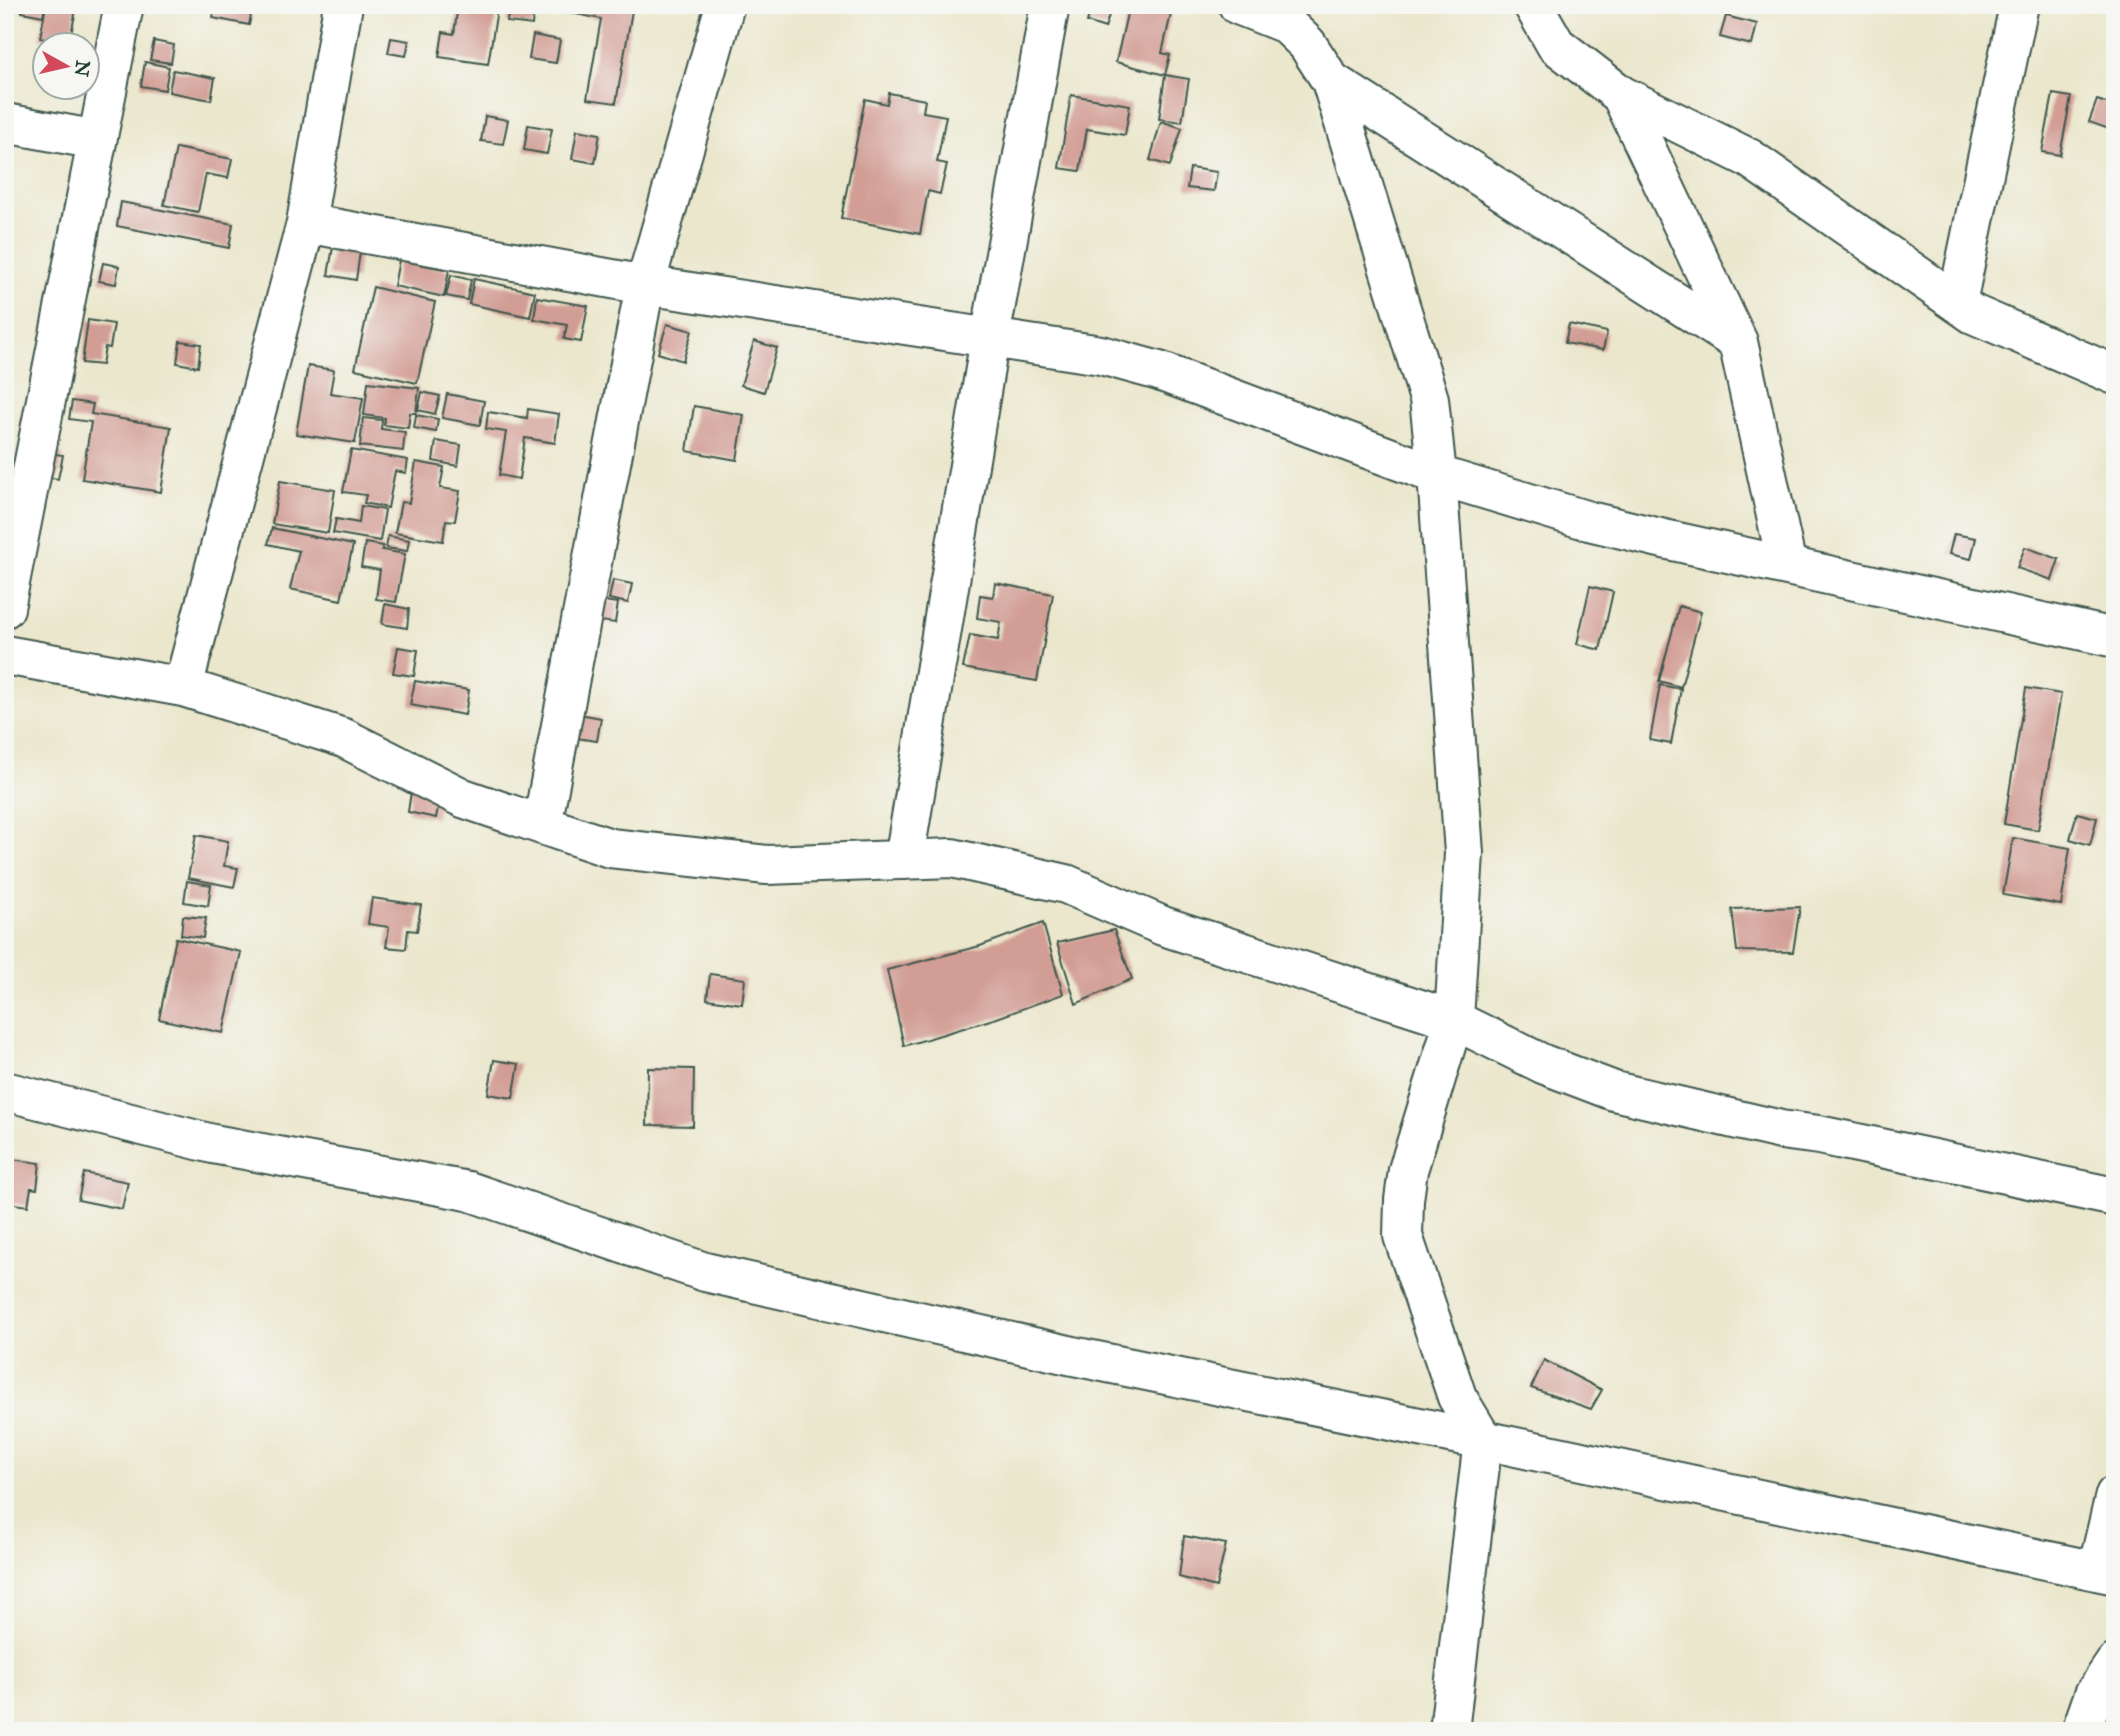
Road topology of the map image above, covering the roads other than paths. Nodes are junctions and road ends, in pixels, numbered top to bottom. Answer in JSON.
{"nodes":[{"id":1,"x":124,"y":5,"type":"edge"},
{"id":2,"x":343,"y":5,"type":"edge"},
{"id":3,"x":725,"y":5,"type":"edge"},
{"id":4,"x":1051,"y":5,"type":"edge"},
{"id":5,"x":1238,"y":5,"type":"edge"},
{"id":6,"x":1533,"y":5,"type":"edge"},
{"id":7,"x":2020,"y":5,"type":"edge"},
{"id":8,"x":1331,"y":81,"type":"junction"},
{"id":9,"x":1621,"y":95,"type":"junction"},
{"id":10,"x":5,"y":123,"type":"edge"},
{"id":11,"x":97,"y":140,"type":"junction"},
{"id":12,"x":306,"y":223,"type":"junction"},
{"id":13,"x":645,"y":285,"type":"junction"},
{"id":14,"x":1957,"y":303,"type":"junction"},
{"id":15,"x":990,"y":338,"type":"junction"},
{"id":16,"x":1738,"y":342,"type":"junction"},
{"id":17,"x":2115,"y":375,"type":"edge"},
{"id":18,"x":1437,"y":475,"type":"junction"},
{"id":19,"x":1787,"y":566,"type":"junction"},
{"id":20,"x":5,"y":608,"type":"edge"},
{"id":21,"x":2115,"y":638,"type":"edge"},
{"id":22,"x":5,"y":655,"type":"edge"},
{"id":23,"x":183,"y":687,"type":"junction"},
{"id":24,"x":542,"y":825,"type":"junction"},
{"id":25,"x":904,"y":860,"type":"junction"},
{"id":26,"x":1454,"y":1020,"type":"junction"},
{"id":27,"x":5,"y":1091,"type":"edge"},
{"id":28,"x":2115,"y":1197,"type":"edge"},
{"id":29,"x":1483,"y":1440,"type":"junction"},
{"id":30,"x":2115,"y":1495,"type":"edge"},
{"id":31,"x":2106,"y":1573,"type":"edge"},
{"id":32,"x":2115,"y":1663,"type":"edge"},
{"id":33,"x":1449,"y":1731,"type":"edge"},
{"id":34,"x":2081,"y":1731,"type":"edge"}],
"edges":[{"from":1,"to":11,"type":"street"},
{"from":2,"to":12,"type":"street"},
{"from":3,"to":13,"type":"street"},
{"from":4,"to":15,"type":"street"},
{"from":5,"to":8,"type":"street"},
{"from":6,"to":9,"type":"street"},
{"from":7,"to":14,"type":"street"},
{"from":8,"to":16,"type":"street"},
{"from":8,"to":18,"type":"street"},
{"from":9,"to":14,"type":"street"},
{"from":9,"to":16,"type":"street"},
{"from":10,"to":11,"type":"street"},
{"from":11,"to":20,"type":"street"},
{"from":12,"to":13,"type":"street"},
{"from":12,"to":23,"type":"street"},
{"from":13,"to":15,"type":"street"},
{"from":13,"to":24,"type":"street"},
{"from":14,"to":17,"type":"street"},
{"from":15,"to":18,"type":"street"},
{"from":15,"to":25,"type":"street"},
{"from":16,"to":19,"type":"street"},
{"from":18,"to":19,"type":"street"},
{"from":18,"to":26,"type":"street"},
{"from":19,"to":21,"type":"street"},
{"from":22,"to":23,"type":"street"},
{"from":23,"to":24,"type":"street"},
{"from":24,"to":25,"type":"street"},
{"from":25,"to":26,"type":"street"},
{"from":26,"to":28,"type":"street"},
{"from":26,"to":29,"type":"street"},
{"from":27,"to":29,"type":"street"},
{"from":29,"to":31,"type":"street"},
{"from":29,"to":33,"type":"street"},
{"from":30,"to":31,"type":"street"},
{"from":32,"to":34,"type":"street"}]}
